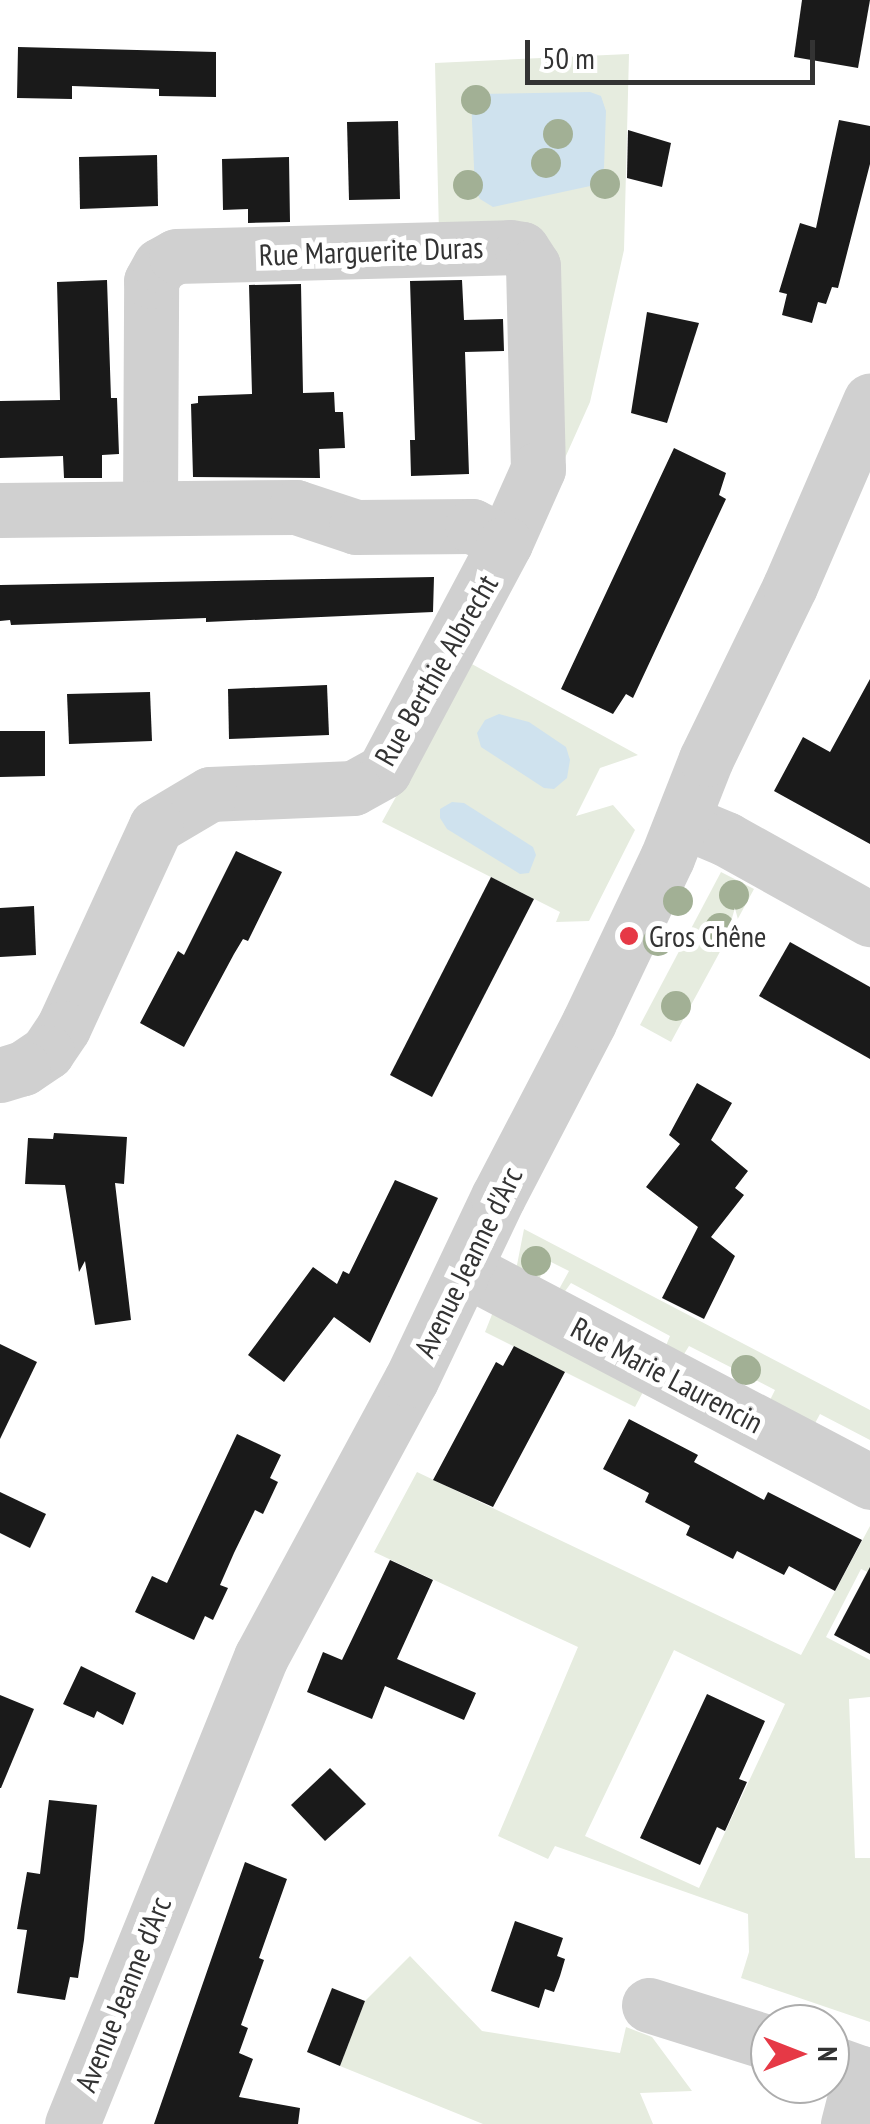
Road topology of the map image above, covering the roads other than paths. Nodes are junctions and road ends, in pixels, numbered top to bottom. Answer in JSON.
{"nodes":[{"id":1,"x":870,"y":402,"type":"edge"},
{"id":2,"x":859,"y":451,"type":"edge"},
{"id":3,"x":150,"y":506,"type":"junction"},
{"id":4,"x":0,"y":510,"type":"edge"},
{"id":5,"x":505,"y":543,"type":"junction"},
{"id":6,"x":683,"y":822,"type":"junction"},
{"id":7,"x":870,"y":919,"type":"edge"},
{"id":8,"x":0,"y":1075,"type":"edge"},
{"id":9,"x":465,"y":1269,"type":"junction"},
{"id":10,"x":870,"y":1482,"type":"edge"},
{"id":11,"x":649,"y":2005,"type":"dead end"},
{"id":12,"x":750,"y":2037,"type":"edge"},
{"id":13,"x":850,"y":2069,"type":"edge"},
{"id":14,"x":72,"y":2124,"type":"edge"},
{"id":15,"x":848,"y":2124,"type":"edge"}],
"edges":[{"from":1,"to":2,"type":"street","name":"Avenue Jeanne d'Arc"},
{"from":2,"to":6,"type":"street","name":"Avenue Jeanne d'Arc"},
{"from":3,"to":4,"type":"street","name":"Rue Berthie Albrecht"},
{"from":3,"to":5,"type":"street","name":"Rue Berthie Albrecht"},
{"from":3,"to":5,"type":"street","name":"Rue Marguerite Duras"},
{"from":5,"to":8,"type":"street","name":"Rue Berthie Albrecht"},
{"from":6,"to":7,"type":"street"},
{"from":6,"to":9,"type":"street","name":"Avenue Jeanne d'Arc"},
{"from":9,"to":10,"type":"street","name":"Rue Marie Laurencin"},
{"from":9,"to":14,"type":"street","name":"Avenue Jeanne d'Arc"},
{"from":11,"to":12,"type":"street"},
{"from":13,"to":15,"type":"street"}]}
